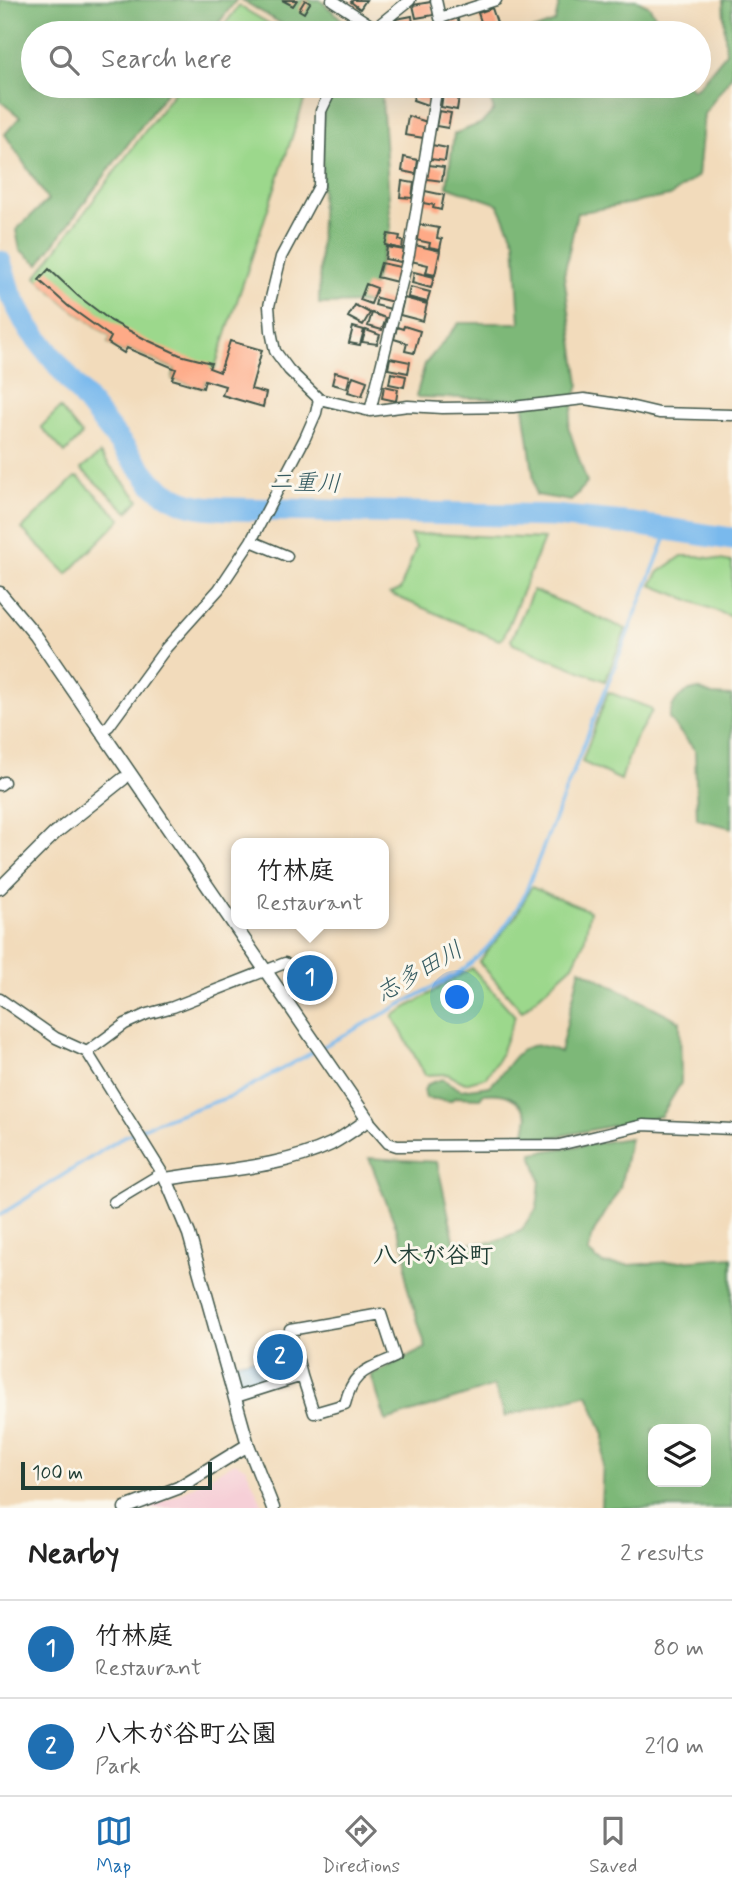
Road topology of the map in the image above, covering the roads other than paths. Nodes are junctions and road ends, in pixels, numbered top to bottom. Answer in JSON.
{"nodes":[{"id":1,"x":332,"y":0,"type":"edge"},
{"id":2,"x":410,"y":0,"type":"edge"},
{"id":3,"x":436,"y":0,"type":"edge"},
{"id":4,"x":496,"y":0,"type":"edge"},
{"id":5,"x":359,"y":21,"type":"edge"},
{"id":6,"x":384,"y":21,"type":"edge"},
{"id":7,"x":327,"y":98,"type":"edge"},
{"id":8,"x":435,"y":98,"type":"edge"},
{"id":9,"x":319,"y":399,"type":"junction"},
{"id":10,"x":370,"y":411,"type":"junction"},
{"id":11,"x":732,"y":415,"type":"edge"},
{"id":12,"x":251,"y":541,"type":"junction"},
{"id":13,"x":287,"y":556,"type":"dead end"},
{"id":14,"x":0,"y":593,"type":"edge"},
{"id":15,"x":101,"y":732,"type":"junction"},
{"id":16,"x":126,"y":776,"type":"junction"},
{"id":17,"x":0,"y":888,"type":"edge"},
{"id":18,"x":231,"y":924,"type":"edge"},
{"id":19,"x":235,"y":929,"type":"edge"},
{"id":20,"x":285,"y":962,"type":"dead end"},
{"id":21,"x":264,"y":970,"type":"junction"},
{"id":22,"x":0,"y":999,"type":"edge"},
{"id":23,"x":87,"y":1052,"type":"junction"},
{"id":24,"x":368,"y":1120,"type":"junction"},
{"id":25,"x":732,"y":1129,"type":"edge"},
{"id":26,"x":164,"y":1176,"type":"junction"},
{"id":27,"x":114,"y":1202,"type":"dead end"},
{"id":28,"x":302,"y":1377,"type":"junction"},
{"id":29,"x":236,"y":1397,"type":"junction"},
{"id":30,"x":248,"y":1445,"type":"junction"},
{"id":31,"x":125,"y":1508,"type":"edge"},
{"id":32,"x":273,"y":1508,"type":"edge"}],
"edges":[{"from":1,"to":5,"type":"street"},
{"from":2,"to":6,"type":"street"},
{"from":3,"to":4,"type":"street"},
{"from":7,"to":9,"type":"street"},
{"from":8,"to":10,"type":"street"},
{"from":9,"to":10,"type":"street"},
{"from":9,"to":12,"type":"street"},
{"from":10,"to":11,"type":"street"},
{"from":12,"to":13,"type":"street"},
{"from":12,"to":15,"type":"street"},
{"from":14,"to":15,"type":"street"},
{"from":15,"to":16,"type":"street"},
{"from":16,"to":17,"type":"street"},
{"from":16,"to":18,"type":"street"},
{"from":19,"to":21,"type":"street"},
{"from":20,"to":21,"type":"street"},
{"from":21,"to":23,"type":"street"},
{"from":21,"to":24,"type":"street"},
{"from":22,"to":23,"type":"street"},
{"from":23,"to":26,"type":"street"},
{"from":24,"to":25,"type":"street"},
{"from":24,"to":26,"type":"street"},
{"from":26,"to":27,"type":"street"},
{"from":26,"to":29,"type":"street"},
{"from":28,"to":28,"type":"street"},
{"from":28,"to":29,"type":"street"},
{"from":29,"to":30,"type":"street"},
{"from":30,"to":31,"type":"street"},
{"from":30,"to":32,"type":"street"}]}
